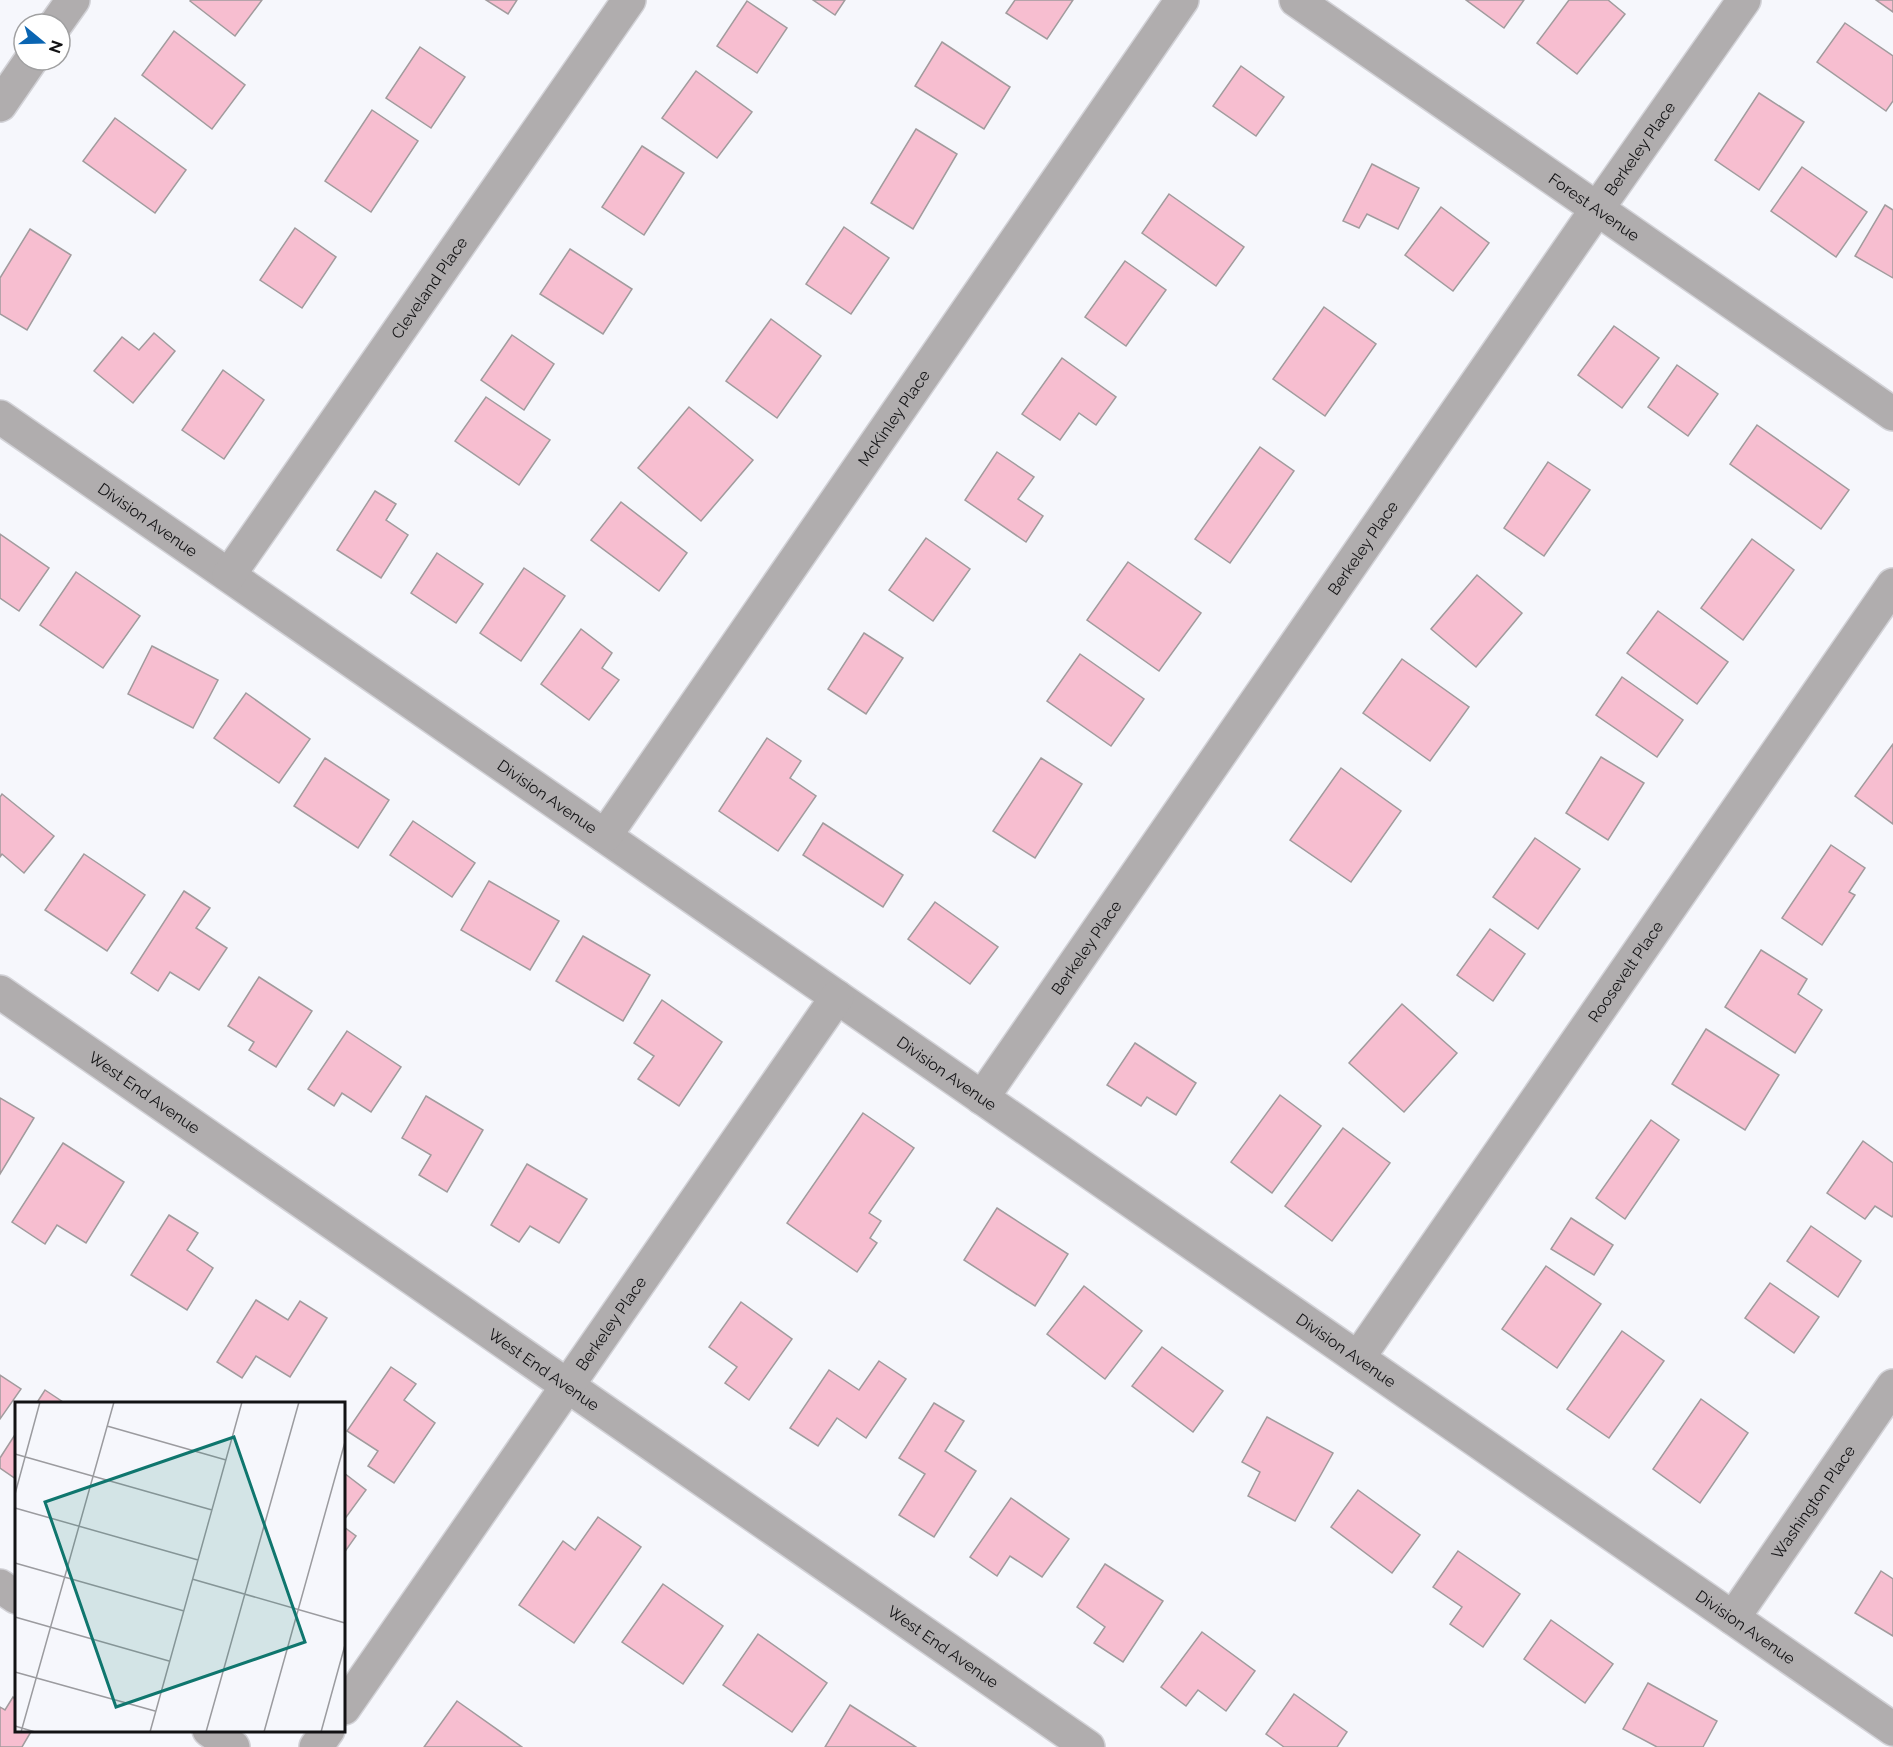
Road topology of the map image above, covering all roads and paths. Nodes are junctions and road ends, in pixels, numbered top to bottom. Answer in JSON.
{"nodes":[{"id":1,"x":629,"y":0,"type":"edge"},
{"id":2,"x":1182,"y":0,"type":"edge"},
{"id":3,"x":1296,"y":0,"type":"edge"},
{"id":4,"x":1744,"y":0,"type":"edge"},
{"id":5,"x":23,"y":72,"type":"edge"},
{"id":6,"x":0,"y":105,"type":"edge"},
{"id":7,"x":1597,"y":209,"type":"junction"},
{"id":8,"x":1893,"y":414,"type":"edge"},
{"id":9,"x":0,"y":417,"type":"edge"},
{"id":10,"x":229,"y":575,"type":"junction"},
{"id":11,"x":1893,"y":585,"type":"edge"},
{"id":12,"x":605,"y":836,"type":"junction"},
{"id":13,"x":0,"y":992,"type":"edge"},
{"id":14,"x":837,"y":997,"type":"junction"},
{"id":15,"x":982,"y":1098,"type":"junction"},
{"id":16,"x":1358,"y":1358,"type":"junction"},
{"id":17,"x":567,"y":1386,"type":"junction"},
{"id":18,"x":1893,"y":1386,"type":"edge"},
{"id":19,"x":0,"y":1586,"type":"edge"},
{"id":20,"x":15,"y":1596,"type":"edge"},
{"id":21,"x":1733,"y":1618,"type":"junction"},
{"id":22,"x":345,"y":1707,"type":"edge"},
{"id":23,"x":1893,"y":1729,"type":"edge"},
{"id":24,"x":210,"y":1732,"type":"edge"},
{"id":25,"x":327,"y":1732,"type":"edge"},
{"id":26,"x":233,"y":1747,"type":"edge"},
{"id":27,"x":316,"y":1747,"type":"edge"},
{"id":28,"x":1088,"y":1747,"type":"edge"}],
"edges":[{"from":1,"to":10,"type":"street","name":"Cleveland Place"},
{"from":2,"to":12,"type":"street","name":"McKinley Place"},
{"from":3,"to":7,"type":"street","name":"Forest Avenue"},
{"from":4,"to":7,"type":"street","name":"Berkeley Place"},
{"from":5,"to":6,"type":"street"},
{"from":7,"to":8,"type":"street","name":"Forest Avenue"},
{"from":7,"to":15,"type":"street","name":"Berkeley Place"},
{"from":9,"to":10,"type":"street","name":"Division Avenue"},
{"from":10,"to":12,"type":"street","name":"Division Avenue"},
{"from":11,"to":16,"type":"street","name":"Roosevelt Place"},
{"from":12,"to":14,"type":"street","name":"Division Avenue"},
{"from":13,"to":17,"type":"street","name":"West End Avenue"},
{"from":14,"to":15,"type":"street","name":"Division Avenue"},
{"from":14,"to":17,"type":"street","name":"Berkeley Place"},
{"from":15,"to":16,"type":"street","name":"Division Avenue"},
{"from":16,"to":21,"type":"street","name":"Division Avenue"},
{"from":17,"to":22,"type":"street","name":"Berkeley Place"},
{"from":17,"to":28,"type":"street","name":"West End Avenue"},
{"from":18,"to":21,"type":"street","name":"Washington Place"},
{"from":19,"to":20,"type":"street"},
{"from":21,"to":23,"type":"street","name":"Division Avenue"},
{"from":24,"to":26,"type":"street"},
{"from":25,"to":27,"type":"street"}]}
